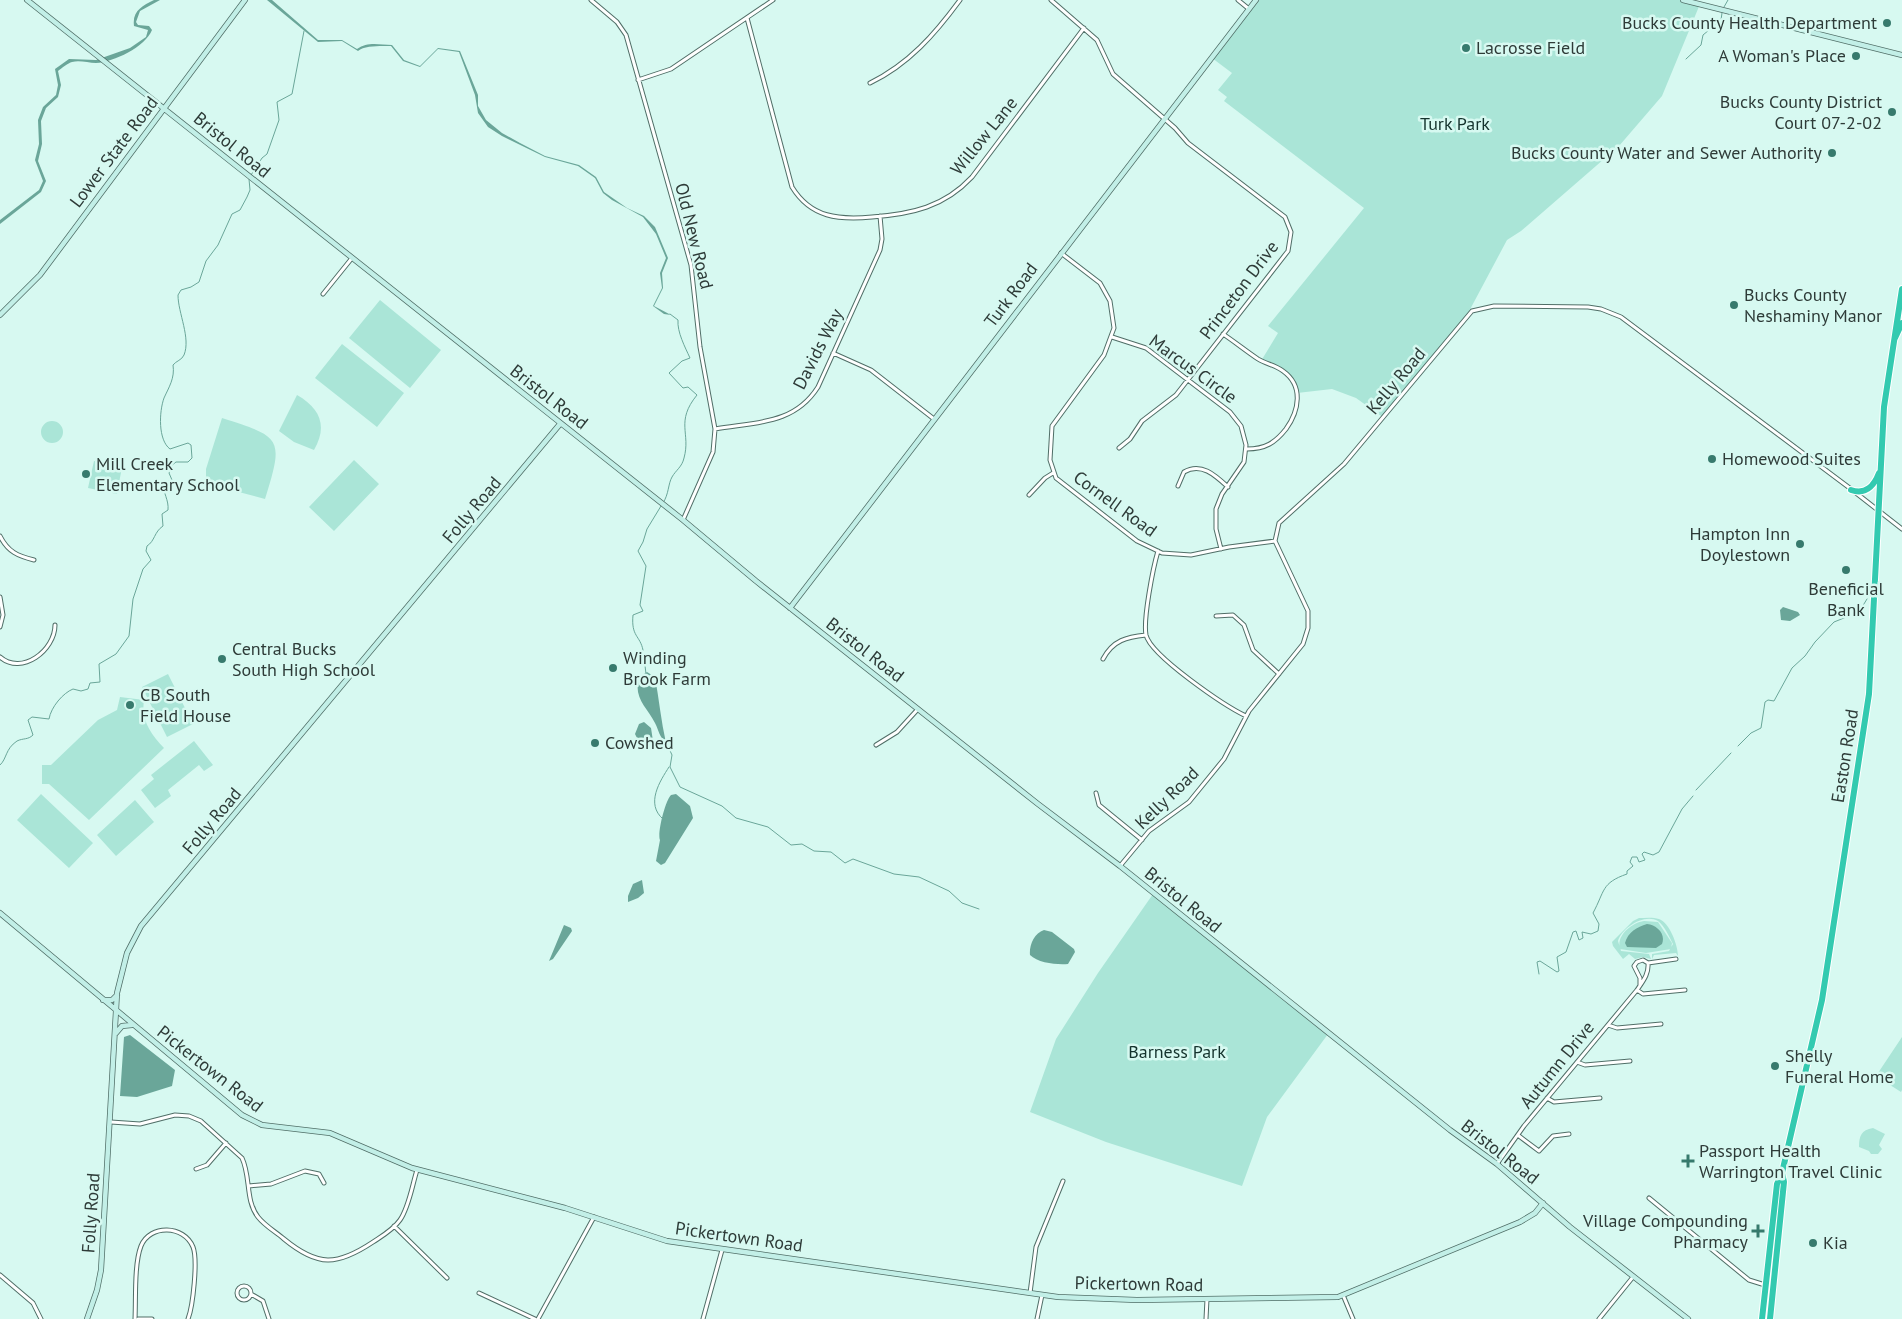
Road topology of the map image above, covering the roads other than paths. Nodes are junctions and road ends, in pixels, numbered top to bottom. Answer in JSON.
{"nodes":[{"id":1,"x":27,"y":0,"type":"edge"},
{"id":2,"x":245,"y":0,"type":"edge"},
{"id":3,"x":591,"y":0,"type":"edge"},
{"id":4,"x":773,"y":0,"type":"edge"},
{"id":5,"x":960,"y":0,"type":"edge"},
{"id":6,"x":1051,"y":0,"type":"edge"},
{"id":7,"x":1238,"y":0,"type":"edge"},
{"id":8,"x":1256,"y":0,"type":"edge"},
{"id":9,"x":1683,"y":0,"type":"edge"},
{"id":10,"x":1249,"y":9,"type":"junction"},
{"id":11,"x":747,"y":18,"type":"junction"},
{"id":12,"x":1084,"y":28,"type":"junction"},
{"id":13,"x":1902,"y":56,"type":"edge"},
{"id":14,"x":638,"y":80,"type":"junction"},
{"id":15,"x":870,"y":83,"type":"dead end"},
{"id":16,"x":164,"y":108,"type":"junction"},
{"id":17,"x":1163,"y":119,"type":"junction"},
{"id":18,"x":880,"y":216,"type":"junction"},
{"id":19,"x":1061,"y":252,"type":"junction"},
{"id":20,"x":352,"y":258,"type":"junction"},
{"id":21,"x":1902,"y":289,"type":"edge"},
{"id":22,"x":323,"y":294,"type":"dead end"},
{"id":23,"x":0,"y":315,"type":"edge"},
{"id":24,"x":1902,"y":323,"type":"edge"},
{"id":25,"x":1223,"y":334,"type":"junction"},
{"id":26,"x":1112,"y":337,"type":"junction"},
{"id":27,"x":1895,"y":338,"type":"junction"},
{"id":28,"x":833,"y":353,"type":"junction"},
{"id":29,"x":1188,"y":379,"type":"junction"},
{"id":30,"x":934,"y":419,"type":"junction"},
{"id":31,"x":560,"y":424,"type":"junction"},
{"id":32,"x":715,"y":429,"type":"junction"},
{"id":33,"x":1119,"y":448,"type":"dead end"},
{"id":34,"x":1247,"y":449,"type":"junction"},
{"id":35,"x":1880,"y":469,"type":"junction"},
{"id":36,"x":1053,"y":473,"type":"junction"},
{"id":37,"x":1178,"y":486,"type":"dead end"},
{"id":38,"x":1228,"y":487,"type":"junction"},
{"id":39,"x":1851,"y":490,"type":"junction"},
{"id":40,"x":1029,"y":495,"type":"dead end"},
{"id":41,"x":1878,"y":511,"type":"junction"},
{"id":42,"x":683,"y":520,"type":"junction"},
{"id":43,"x":1902,"y":529,"type":"edge"},
{"id":44,"x":0,"y":536,"type":"edge"},
{"id":45,"x":1275,"y":541,"type":"junction"},
{"id":46,"x":1221,"y":549,"type":"junction"},
{"id":47,"x":1158,"y":551,"type":"junction"},
{"id":48,"x":34,"y":560,"type":"dead end"},
{"id":49,"x":0,"y":598,"type":"edge"},
{"id":50,"x":790,"y":608,"type":"junction"},
{"id":51,"x":1216,"y":616,"type":"dead end"},
{"id":52,"x":55,"y":625,"type":"dead end"},
{"id":53,"x":0,"y":627,"type":"edge"},
{"id":54,"x":1146,"y":635,"type":"junction"},
{"id":55,"x":0,"y":657,"type":"edge"},
{"id":56,"x":1103,"y":658,"type":"dead end"},
{"id":57,"x":1279,"y":674,"type":"junction"},
{"id":58,"x":918,"y":709,"type":"junction"},
{"id":59,"x":1246,"y":716,"type":"junction"},
{"id":60,"x":876,"y":745,"type":"dead end"},
{"id":61,"x":1096,"y":793,"type":"dead end"},
{"id":62,"x":1142,"y":840,"type":"junction"},
{"id":63,"x":1120,"y":866,"type":"junction"},
{"id":64,"x":0,"y":913,"type":"edge"},
{"id":65,"x":1676,"y":959,"type":"dead end"},
{"id":66,"x":1648,"y":963,"type":"junction"},
{"id":67,"x":1640,"y":985,"type":"junction"},
{"id":68,"x":1637,"y":990,"type":"junction"},
{"id":69,"x":1684,"y":990,"type":"dead end"},
{"id":70,"x":117,"y":995,"type":"junction"},
{"id":71,"x":103,"y":1000,"type":"junction"},
{"id":72,"x":116,"y":1011,"type":"junction"},
{"id":73,"x":1661,"y":1024,"type":"dead end"},
{"id":74,"x":133,"y":1025,"type":"junction"},
{"id":75,"x":1608,"y":1025,"type":"junction"},
{"id":76,"x":115,"y":1035,"type":"junction"},
{"id":77,"x":1630,"y":1061,"type":"dead end"},
{"id":78,"x":1577,"y":1062,"type":"junction"},
{"id":79,"x":1547,"y":1098,"type":"junction"},
{"id":80,"x":1600,"y":1098,"type":"dead end"},
{"id":81,"x":111,"y":1122,"type":"junction"},
{"id":82,"x":1569,"y":1134,"type":"dead end"},
{"id":83,"x":1519,"y":1136,"type":"junction"},
{"id":84,"x":226,"y":1143,"type":"junction"},
{"id":85,"x":1497,"y":1164,"type":"junction"},
{"id":86,"x":196,"y":1169,"type":"dead end"},
{"id":87,"x":418,"y":1170,"type":"junction"},
{"id":88,"x":1782,"y":1173,"type":"junction"},
{"id":89,"x":1063,"y":1181,"type":"dead end"},
{"id":90,"x":324,"y":1183,"type":"dead end"},
{"id":91,"x":249,"y":1186,"type":"junction"},
{"id":92,"x":1649,"y":1198,"type":"dead end"},
{"id":93,"x":1543,"y":1203,"type":"junction"},
{"id":94,"x":594,"y":1218,"type":"junction"},
{"id":95,"x":394,"y":1226,"type":"junction"},
{"id":96,"x":722,"y":1250,"type":"junction"},
{"id":97,"x":0,"y":1275,"type":"edge"},
{"id":98,"x":1634,"y":1277,"type":"junction"},
{"id":99,"x":447,"y":1278,"type":"dead end"},
{"id":100,"x":1765,"y":1284,"type":"junction"},
{"id":101,"x":1773,"y":1285,"type":"junction"},
{"id":102,"x":479,"y":1293,"type":"dead end"},
{"id":103,"x":252,"y":1294,"type":"junction"},
{"id":104,"x":1030,"y":1294,"type":"junction"},
{"id":105,"x":1042,"y":1295,"type":"junction"},
{"id":106,"x":1344,"y":1295,"type":"junction"},
{"id":107,"x":1207,"y":1300,"type":"junction"},
{"id":108,"x":41,"y":1319,"type":"edge"},
{"id":109,"x":87,"y":1319,"type":"edge"},
{"id":110,"x":136,"y":1319,"type":"edge"},
{"id":111,"x":152,"y":1319,"type":"edge"},
{"id":112,"x":188,"y":1319,"type":"edge"},
{"id":113,"x":268,"y":1319,"type":"edge"},
{"id":114,"x":537,"y":1319,"type":"edge"},
{"id":115,"x":703,"y":1319,"type":"edge"},
{"id":116,"x":1037,"y":1319,"type":"edge"},
{"id":117,"x":1206,"y":1319,"type":"edge"},
{"id":118,"x":1353,"y":1319,"type":"edge"},
{"id":119,"x":1600,"y":1319,"type":"edge"},
{"id":120,"x":1688,"y":1319,"type":"edge"},
{"id":121,"x":1762,"y":1319,"type":"edge"},
{"id":122,"x":1770,"y":1319,"type":"edge"}],
"edges":[{"from":1,"to":16,"type":"street","name":"Bristol Road"},
{"from":2,"to":16,"type":"street","name":"Lower State Road"},
{"from":3,"to":14,"type":"street","name":"Old New Road"},
{"from":4,"to":11,"type":"street"},
{"from":5,"to":15,"type":"street"},
{"from":6,"to":12,"type":"street","name":"Princeton Drive"},
{"from":7,"to":10,"type":"street"},
{"from":8,"to":10,"type":"street","name":"Turk Road"},
{"from":9,"to":13,"type":"street"},
{"from":10,"to":17,"type":"street","name":"Turk Road"},
{"from":11,"to":14,"type":"street"},
{"from":11,"to":18,"type":"street","name":"Willow Lane"},
{"from":12,"to":17,"type":"street","name":"Princeton Drive"},
{"from":12,"to":18,"type":"street","name":"Willow Lane"},
{"from":14,"to":32,"type":"street","name":"Old New Road"},
{"from":16,"to":20,"type":"street","name":"Bristol Road"},
{"from":16,"to":23,"type":"street","name":"Lower State Road"},
{"from":17,"to":19,"type":"street","name":"Turk Road"},
{"from":17,"to":25,"type":"street","name":"Princeton Drive"},
{"from":18,"to":28,"type":"street","name":"Davids Way"},
{"from":19,"to":26,"type":"street","name":"Cornell Road"},
{"from":19,"to":30,"type":"street","name":"Turk Road"},
{"from":20,"to":22,"type":"street"},
{"from":20,"to":31,"type":"street","name":"Bristol Road"},
{"from":21,"to":27,"type":"highway","name":"Easton Road"},
{"from":24,"to":27,"type":"highway","name":"Easton Road"},
{"from":25,"to":29,"type":"street","name":"Princeton Drive"},
{"from":25,"to":34,"type":"street"},
{"from":26,"to":29,"type":"street","name":"Marcus Circle"},
{"from":26,"to":36,"type":"street","name":"Cornell Road"},
{"from":27,"to":35,"type":"highway","name":"Easton Road"},
{"from":28,"to":30,"type":"street"},
{"from":28,"to":32,"type":"street","name":"Davids Way"},
{"from":29,"to":33,"type":"street","name":"Princeton Drive"},
{"from":29,"to":34,"type":"street","name":"Marcus Circle"},
{"from":30,"to":50,"type":"street","name":"Turk Road"},
{"from":31,"to":42,"type":"street","name":"Bristol Road"},
{"from":31,"to":70,"type":"street","name":"Folly Road"},
{"from":32,"to":42,"type":"street","name":"Old New Road"},
{"from":34,"to":38,"type":"street"},
{"from":35,"to":39,"type":"highway"},
{"from":35,"to":41,"type":"highway","name":"Easton Road"},
{"from":36,"to":40,"type":"street"},
{"from":36,"to":47,"type":"street","name":"Cornell Road"},
{"from":37,"to":38,"type":"street"},
{"from":38,"to":46,"type":"street"},
{"from":39,"to":41,"type":"street","name":"Kelly Road"},
{"from":39,"to":45,"type":"street","name":"Kelly Road"},
{"from":41,"to":43,"type":"street","name":"Kelly Road"},
{"from":41,"to":88,"type":"highway","name":"Easton Road"},
{"from":42,"to":50,"type":"street","name":"Bristol Road"},
{"from":44,"to":48,"type":"street"},
{"from":45,"to":46,"type":"street","name":"Cornell Road"},
{"from":45,"to":57,"type":"street","name":"Kelly Road"},
{"from":46,"to":47,"type":"street","name":"Cornell Road"},
{"from":47,"to":54,"type":"street"},
{"from":49,"to":53,"type":"street"},
{"from":50,"to":58,"type":"street","name":"Bristol Road"},
{"from":51,"to":57,"type":"street"},
{"from":52,"to":55,"type":"street"},
{"from":54,"to":56,"type":"street"},
{"from":54,"to":59,"type":"street"},
{"from":57,"to":59,"type":"street","name":"Kelly Road"},
{"from":58,"to":60,"type":"street"},
{"from":58,"to":63,"type":"street","name":"Bristol Road"},
{"from":59,"to":62,"type":"street","name":"Kelly Road"},
{"from":61,"to":62,"type":"street"},
{"from":62,"to":63,"type":"street","name":"Kelly Road"},
{"from":63,"to":85,"type":"street","name":"Bristol Road"},
{"from":64,"to":71,"type":"street","name":"Pickertown Road"},
{"from":65,"to":66,"type":"street"},
{"from":66,"to":67,"type":"street","name":"Autumn Drive"},
{"from":66,"to":67,"type":"street"},
{"from":67,"to":68,"type":"street","name":"Autumn Drive"},
{"from":68,"to":69,"type":"street"},
{"from":68,"to":75,"type":"street","name":"Autumn Drive"},
{"from":70,"to":71,"type":"street"},
{"from":70,"to":72,"type":"street","name":"Folly Road"},
{"from":71,"to":72,"type":"street","name":"Pickertown Road"},
{"from":72,"to":74,"type":"street","name":"Pickertown Road"},
{"from":72,"to":76,"type":"street","name":"Folly Road"},
{"from":73,"to":75,"type":"street"},
{"from":74,"to":76,"type":"street"},
{"from":74,"to":87,"type":"street","name":"Pickertown Road"},
{"from":75,"to":78,"type":"street","name":"Autumn Drive"},
{"from":76,"to":81,"type":"street","name":"Folly Road"},
{"from":77,"to":78,"type":"street"},
{"from":78,"to":79,"type":"street","name":"Autumn Drive"},
{"from":79,"to":80,"type":"street"},
{"from":79,"to":83,"type":"street","name":"Autumn Drive"},
{"from":81,"to":84,"type":"street"},
{"from":81,"to":109,"type":"street","name":"Folly Road"},
{"from":82,"to":83,"type":"street"},
{"from":83,"to":85,"type":"street","name":"Autumn Drive"},
{"from":84,"to":86,"type":"street"},
{"from":84,"to":91,"type":"street"},
{"from":85,"to":93,"type":"street","name":"Bristol Road"},
{"from":87,"to":94,"type":"street","name":"Pickertown Road"},
{"from":87,"to":95,"type":"street"},
{"from":88,"to":100,"type":"highway","name":"Easton Road"},
{"from":88,"to":101,"type":"highway","name":"Easton Road"},
{"from":89,"to":104,"type":"street"},
{"from":90,"to":91,"type":"street"},
{"from":91,"to":95,"type":"street"},
{"from":92,"to":100,"type":"street"},
{"from":93,"to":98,"type":"street","name":"Bristol Road"},
{"from":93,"to":106,"type":"street","name":"Pickertown Road"},
{"from":94,"to":96,"type":"street","name":"Pickertown Road"},
{"from":94,"to":114,"type":"street"},
{"from":95,"to":99,"type":"street"},
{"from":96,"to":104,"type":"street","name":"Pickertown Road"},
{"from":96,"to":115,"type":"street"},
{"from":97,"to":108,"type":"street"},
{"from":98,"to":119,"type":"street"},
{"from":98,"to":120,"type":"street","name":"Bristol Road"},
{"from":100,"to":101,"type":"street"},
{"from":100,"to":121,"type":"highway","name":"Easton Road"},
{"from":101,"to":122,"type":"highway","name":"Easton Road"},
{"from":102,"to":114,"type":"street"},
{"from":103,"to":103,"type":"street"},
{"from":103,"to":113,"type":"street"},
{"from":104,"to":105,"type":"street","name":"Pickertown Road"},
{"from":105,"to":107,"type":"street","name":"Pickertown Road"},
{"from":105,"to":116,"type":"street"},
{"from":106,"to":107,"type":"street","name":"Pickertown Road"},
{"from":106,"to":118,"type":"street"},
{"from":107,"to":117,"type":"street"},
{"from":110,"to":111,"type":"street"},
{"from":110,"to":112,"type":"street"}]}
